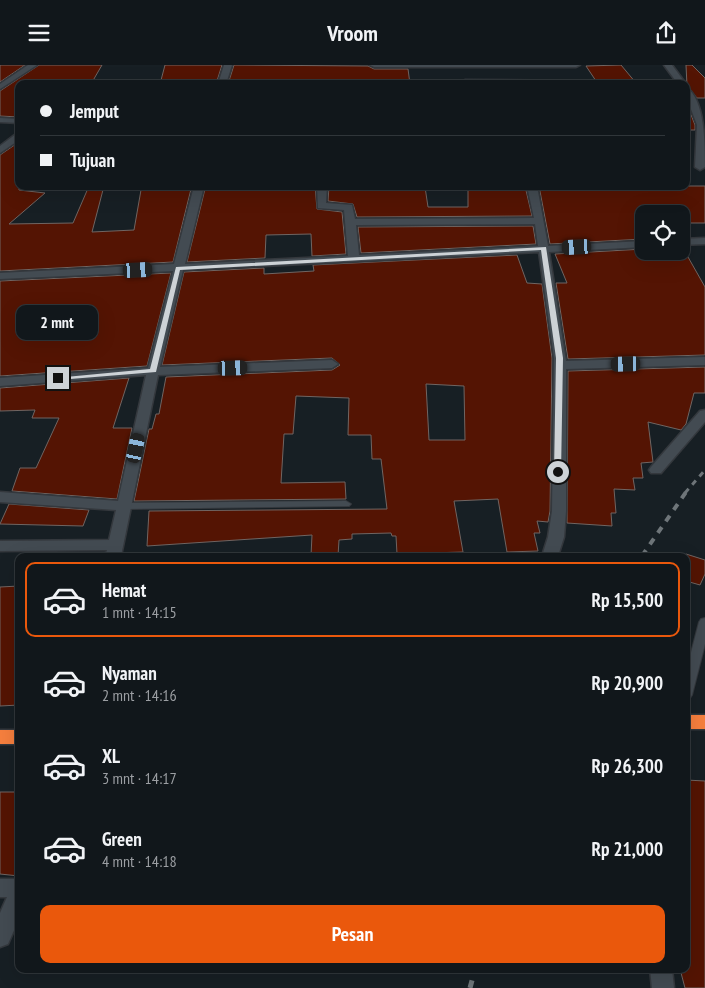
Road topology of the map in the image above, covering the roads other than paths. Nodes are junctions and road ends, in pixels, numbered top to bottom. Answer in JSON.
{"nodes":[{"id":1,"x":32,"y":65,"type":"edge"},
{"id":2,"x":228,"y":65,"type":"edge"},
{"id":3,"x":374,"y":65,"type":"edge"},
{"id":4,"x":576,"y":65,"type":"edge"},
{"id":5,"x":668,"y":65,"type":"edge"},
{"id":6,"x":0,"y":73,"type":"edge"},
{"id":7,"x":19,"y":74,"type":"junction"},
{"id":8,"x":223,"y":80,"type":"edge"},
{"id":9,"x":584,"y":80,"type":"edge"},
{"id":10,"x":679,"y":80,"type":"edge"},
{"id":11,"x":0,"y":87,"type":"edge"},
{"id":12,"x":690,"y":94,"type":"edge"},
{"id":13,"x":699,"y":106,"type":"junction"},
{"id":14,"x":690,"y":107,"type":"edge"},
{"id":15,"x":0,"y":120,"type":"edge"},
{"id":16,"x":15,"y":121,"type":"edge"},
{"id":17,"x":15,"y":139,"type":"edge"},
{"id":18,"x":0,"y":150,"type":"edge"},
{"id":19,"x":690,"y":167,"type":"edge"},
{"id":20,"x":703,"y":167,"type":"edge"},
{"id":21,"x":198,"y":190,"type":"edge"},
{"id":22,"x":322,"y":190,"type":"edge"},
{"id":23,"x":533,"y":190,"type":"edge"},
{"id":24,"x":540,"y":221,"type":"junction"},
{"id":25,"x":351,"y":222,"type":"junction"},
{"id":26,"x":705,"y":241,"type":"edge"},
{"id":27,"x":690,"y":242,"type":"edge"},
{"id":28,"x":635,"y":244,"type":"edge"},
{"id":29,"x":544,"y":249,"type":"junction"},
{"id":30,"x":354,"y":259,"type":"junction"},
{"id":31,"x":178,"y":268,"type":"junction"},
{"id":32,"x":0,"y":276,"type":"edge"},
{"id":33,"x":705,"y":361,"type":"edge"},
{"id":34,"x":332,"y":364,"type":"dead end"},
{"id":35,"x":560,"y":365,"type":"junction"},
{"id":36,"x":153,"y":371,"type":"junction"},
{"id":37,"x":0,"y":382,"type":"edge"},
{"id":38,"x":705,"y":414,"type":"edge"},
{"id":39,"x":656,"y":470,"type":"dead end"},
{"id":40,"x":0,"y":497,"type":"edge"},
{"id":41,"x":346,"y":503,"type":"dead end"},
{"id":42,"x":124,"y":506,"type":"junction"},
{"id":43,"x":0,"y":546,"type":"edge"},
{"id":44,"x":114,"y":550,"type":"edge"},
{"id":45,"x":551,"y":553,"type":"edge"},
{"id":46,"x":705,"y":622,"type":"edge"},
{"id":47,"x":690,"y":680,"type":"edge"},
{"id":48,"x":690,"y":722,"type":"edge"},
{"id":49,"x":705,"y":722,"type":"edge"},
{"id":50,"x":0,"y":737,"type":"edge"},
{"id":51,"x":15,"y":737,"type":"edge"},
{"id":52,"x":0,"y":888,"type":"edge"},
{"id":53,"x":15,"y":888,"type":"edge"},
{"id":54,"x":15,"y":903,"type":"edge"},
{"id":55,"x":0,"y":937,"type":"edge"},
{"id":56,"x":662,"y":973,"type":"edge"},
{"id":57,"x":664,"y":988,"type":"edge"}],
"edges":[{"from":1,"to":7,"type":"street"},
{"from":2,"to":8,"type":"street"},
{"from":3,"to":4,"type":"street"},
{"from":4,"to":9,"type":"street"},
{"from":5,"to":10,"type":"street"},
{"from":6,"to":7,"type":"street"},
{"from":7,"to":11,"type":"street"},
{"from":12,"to":13,"type":"street"},
{"from":13,"to":14,"type":"street"},
{"from":13,"to":20,"type":"street"},
{"from":15,"to":16,"type":"street"},
{"from":17,"to":18,"type":"street"},
{"from":19,"to":20,"type":"street"},
{"from":21,"to":31,"type":"street"},
{"from":22,"to":25,"type":"street"},
{"from":23,"to":24,"type":"street"},
{"from":24,"to":25,"type":"street"},
{"from":24,"to":29,"type":"street"},
{"from":25,"to":30,"type":"street"},
{"from":26,"to":27,"type":"street"},
{"from":28,"to":29,"type":"street"},
{"from":29,"to":30,"type":"street"},
{"from":29,"to":35,"type":"street"},
{"from":30,"to":31,"type":"street"},
{"from":31,"to":32,"type":"street"},
{"from":31,"to":36,"type":"street"},
{"from":33,"to":35,"type":"street"},
{"from":34,"to":36,"type":"street"},
{"from":35,"to":45,"type":"street"},
{"from":36,"to":37,"type":"street"},
{"from":36,"to":42,"type":"street"},
{"from":38,"to":39,"type":"street"},
{"from":40,"to":42,"type":"street"},
{"from":41,"to":42,"type":"lane"},
{"from":42,"to":44,"type":"street"},
{"from":43,"to":44,"type":"street"},
{"from":46,"to":47,"type":"lane"},
{"from":48,"to":49,"type":"highway"},
{"from":50,"to":51,"type":"highway"},
{"from":52,"to":53,"type":"street"},
{"from":54,"to":55,"type":"street"},
{"from":56,"to":57,"type":"street"}]}
